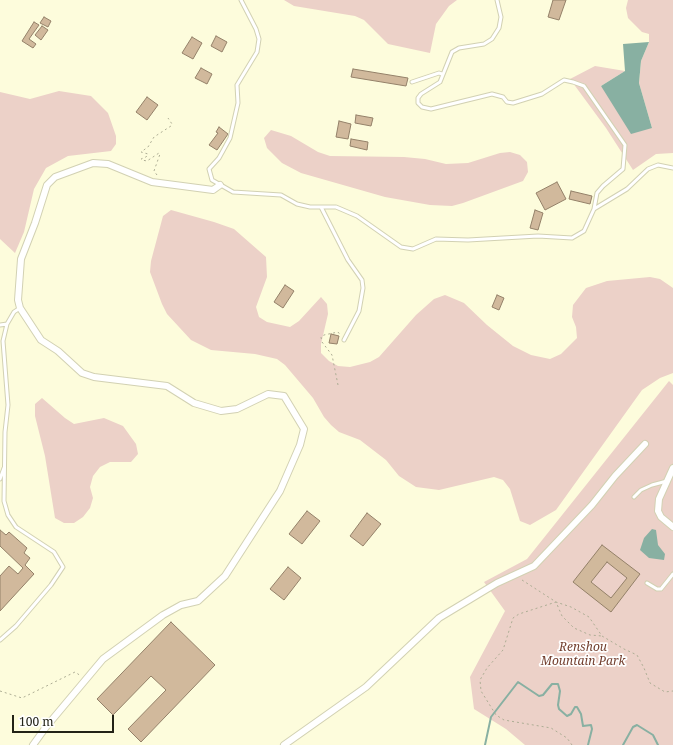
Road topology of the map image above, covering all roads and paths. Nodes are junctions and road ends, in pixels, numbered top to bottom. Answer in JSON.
{"nodes":[{"id":1,"x":241,"y":0,"type":"edge"},
{"id":2,"x":498,"y":0,"type":"edge"},
{"id":3,"x":442,"y":74,"type":"junction"},
{"id":4,"x":412,"y":82,"type":"dead end"},
{"id":5,"x":168,"y":118,"type":"dead end"},
{"id":6,"x":673,"y":168,"type":"edge"},
{"id":7,"x":163,"y":184,"type":"junction"},
{"id":8,"x":220,"y":185,"type":"junction"},
{"id":9,"x":321,"y":207,"type":"junction"},
{"id":10,"x":594,"y":209,"type":"junction"},
{"id":11,"x":20,"y":308,"type":"junction"},
{"id":12,"x":7,"y":324,"type":"junction"},
{"id":13,"x":0,"y":325,"type":"edge"},
{"id":14,"x":344,"y":340,"type":"joint"},
{"id":15,"x":338,"y":385,"type":"dead end"},
{"id":16,"x":645,"y":444,"type":"dead end"},
{"id":17,"x":5,"y":466,"type":"junction"},
{"id":18,"x":673,"y":468,"type":"edge"},
{"id":19,"x":0,"y":479,"type":"edge"},
{"id":20,"x":667,"y":481,"type":"junction"},
{"id":21,"x":634,"y":497,"type":"dead end"},
{"id":22,"x":673,"y":527,"type":"edge"},
{"id":23,"x":673,"y":574,"type":"edge"},
{"id":24,"x":512,"y":576,"type":"junction"},
{"id":25,"x":647,"y":583,"type":"dead end"},
{"id":26,"x":556,"y":602,"type":"junction"},
{"id":27,"x":602,"y":636,"type":"junction"},
{"id":28,"x":0,"y":640,"type":"edge"},
{"id":29,"x":86,"y":680,"type":"junction"},
{"id":30,"x":0,"y":691,"type":"edge"},
{"id":31,"x":673,"y":691,"type":"edge"},
{"id":32,"x":33,"y":745,"type":"edge"},
{"id":33,"x":284,"y":745,"type":"edge"},
{"id":34,"x":572,"y":745,"type":"edge"}],
"edges":[{"from":1,"to":8,"type":"lane"},
{"from":2,"to":3,"type":"lane"},
{"from":3,"to":4,"type":"lane"},
{"from":3,"to":10,"type":"lane"},
{"from":5,"to":7,"type":"path"},
{"from":6,"to":10,"type":"lane"},
{"from":7,"to":8,"type":"street"},
{"from":7,"to":11,"type":"street"},
{"from":8,"to":9,"type":"lane"},
{"from":9,"to":10,"type":"lane"},
{"from":9,"to":14,"type":"lane"},
{"from":11,"to":12,"type":"lane"},
{"from":11,"to":29,"type":"street"},
{"from":12,"to":13,"type":"lane"},
{"from":12,"to":17,"type":"lane"},
{"from":14,"to":15,"type":"path"},
{"from":16,"to":24,"type":"street"},
{"from":17,"to":19,"type":"lane"},
{"from":17,"to":28,"type":"lane"},
{"from":18,"to":20,"type":"street"},
{"from":20,"to":21,"type":"lane"},
{"from":20,"to":22,"type":"street"},
{"from":23,"to":25,"type":"lane"},
{"from":24,"to":26,"type":"path"},
{"from":24,"to":33,"type":"street"},
{"from":26,"to":27,"type":"path"},
{"from":26,"to":27,"type":"path"},
{"from":26,"to":34,"type":"path"},
{"from":27,"to":31,"type":"path"},
{"from":29,"to":30,"type":"path"},
{"from":29,"to":32,"type":"street"}]}
